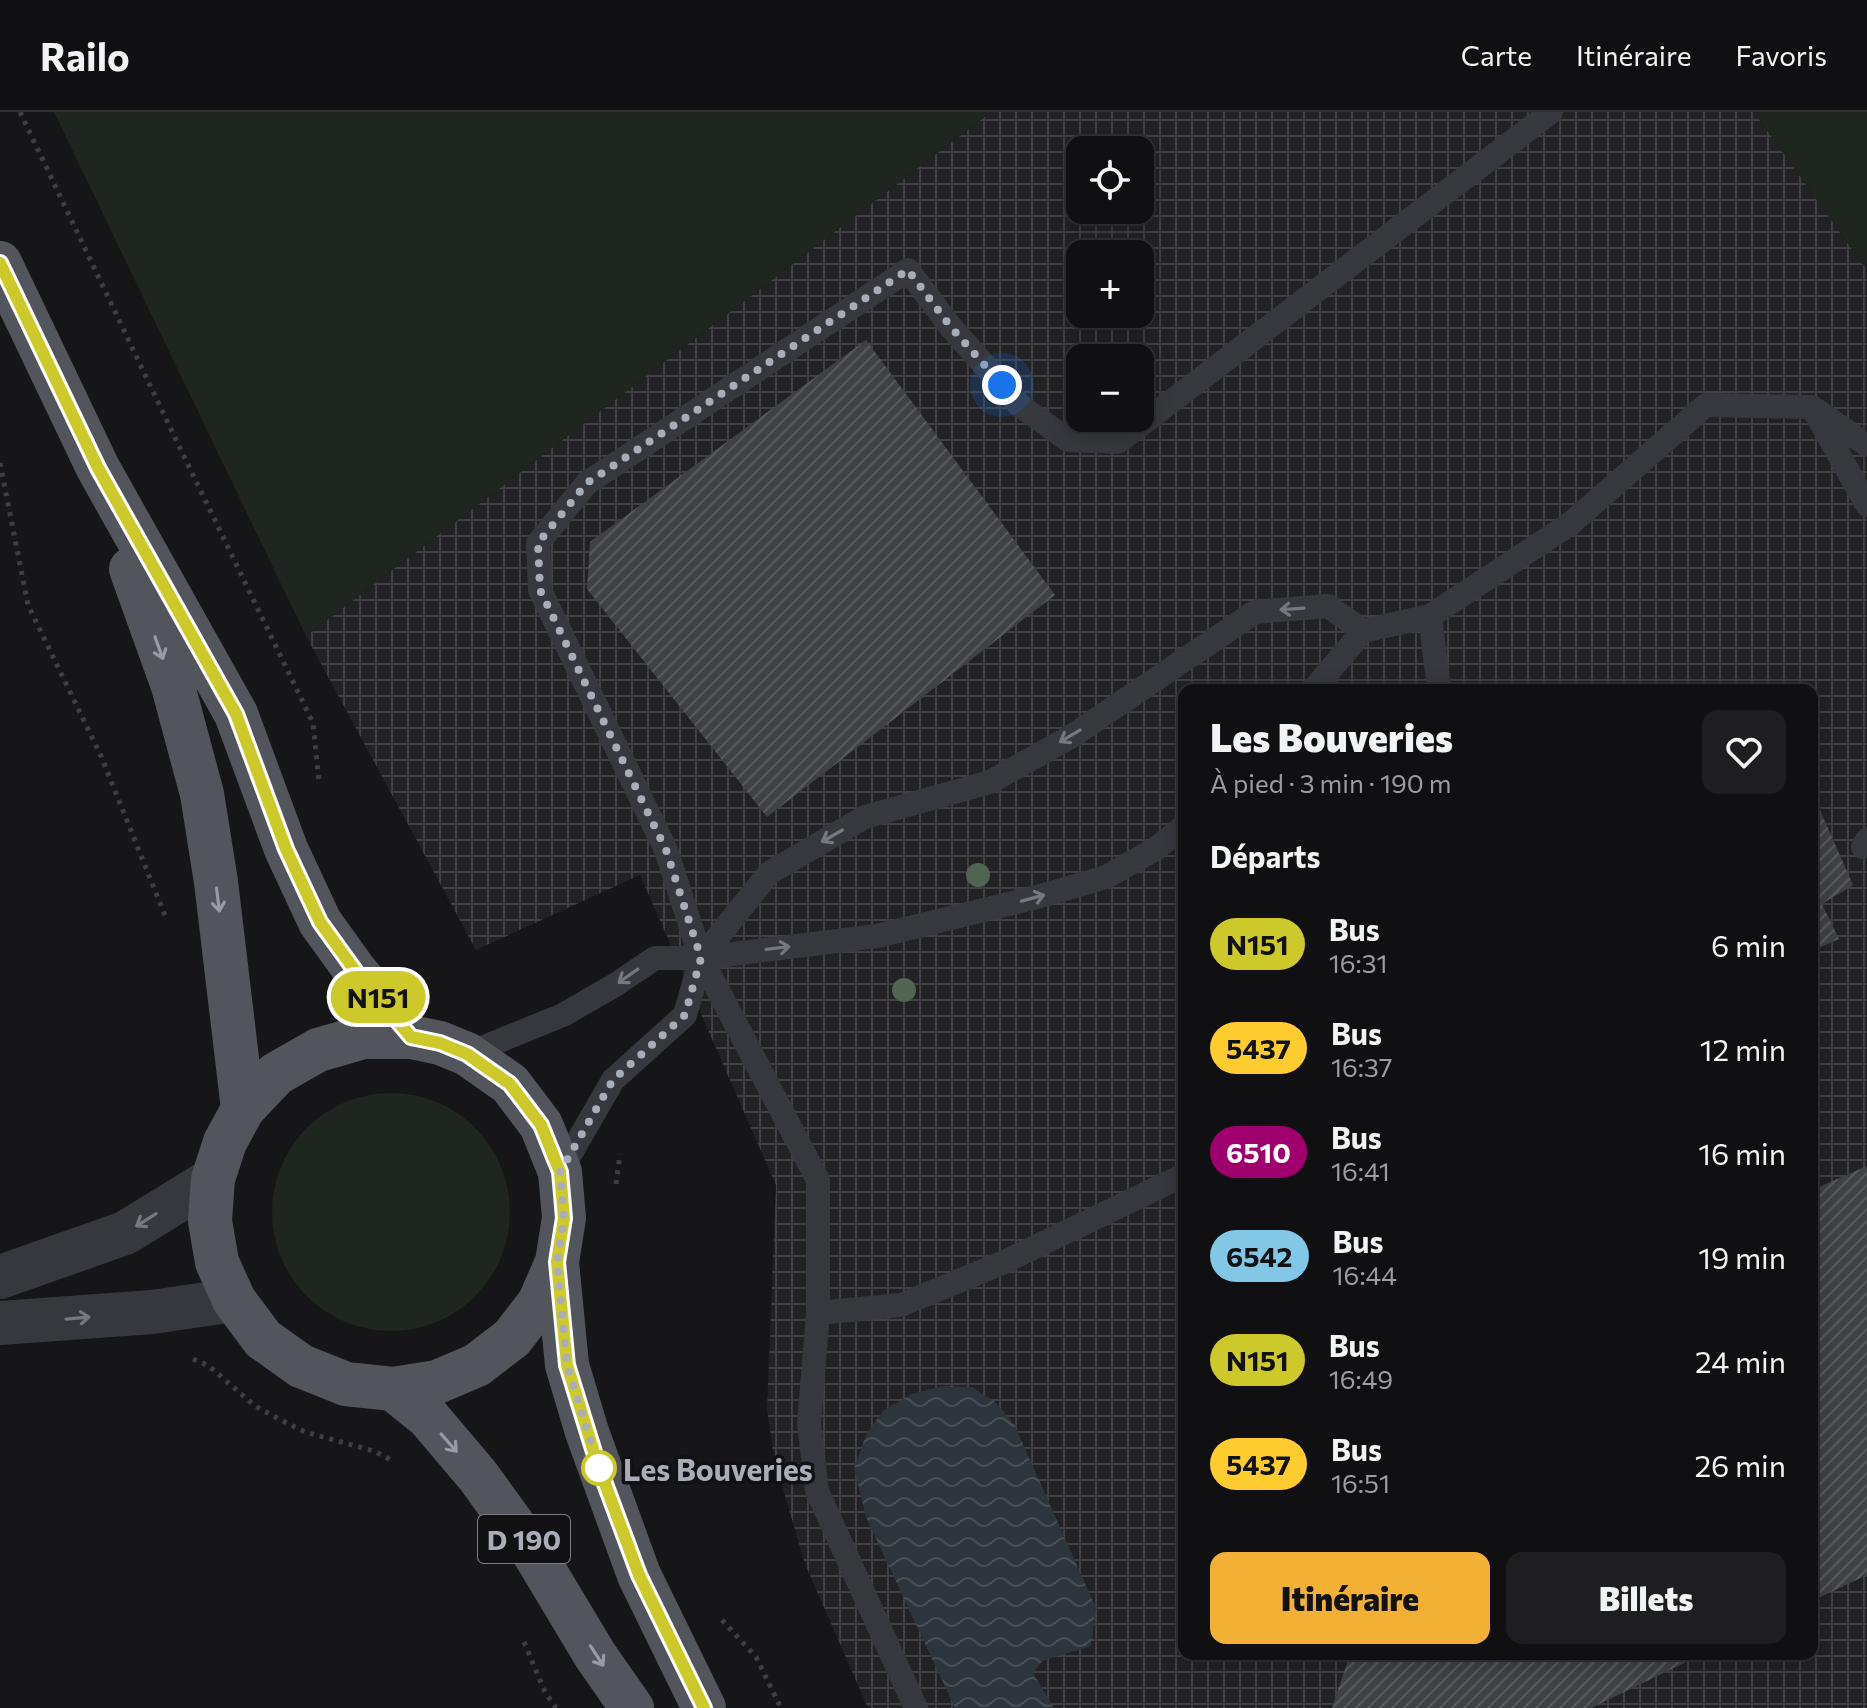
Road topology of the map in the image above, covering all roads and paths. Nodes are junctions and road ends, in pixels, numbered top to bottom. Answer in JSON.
{"nodes":[{"id":1,"x":20,"y":112,"type":"edge"},
{"id":2,"x":1551,"y":112,"type":"edge"},
{"id":3,"x":0,"y":263,"type":"edge"},
{"id":4,"x":1812,"y":407,"type":"junction"},
{"id":5,"x":1867,"y":445,"type":"edge"},
{"id":6,"x":0,"y":463,"type":"edge"},
{"id":7,"x":98,"y":468,"type":"junction"},
{"id":8,"x":1867,"y":505,"type":"edge"},
{"id":9,"x":1430,"y":616,"type":"junction"},
{"id":10,"x":1363,"y":631,"type":"junction"},
{"id":11,"x":1318,"y":684,"type":"edge"},
{"id":12,"x":1438,"y":684,"type":"edge"},
{"id":13,"x":320,"y":792,"type":"dead end"},
{"id":14,"x":1178,"y":831,"type":"edge"},
{"id":15,"x":170,"y":930,"type":"dead end"},
{"id":16,"x":701,"y":958,"type":"junction"},
{"id":17,"x":411,"y":1037,"type":"junction"},
{"id":18,"x":467,"y":1054,"type":"junction"},
{"id":19,"x":243,"y":1109,"type":"junction"},
{"id":20,"x":622,"y":1142,"type":"dead end"},
{"id":21,"x":560,"y":1172,"type":"junction"},
{"id":22,"x":1178,"y":1178,"type":"edge"},
{"id":23,"x":213,"y":1179,"type":"junction"},
{"id":24,"x":615,"y":1194,"type":"dead end"},
{"id":25,"x":557,"y":1262,"type":"junction"},
{"id":26,"x":0,"y":1277,"type":"edge"},
{"id":27,"x":234,"y":1300,"type":"junction"},
{"id":28,"x":818,"y":1313,"type":"junction"},
{"id":29,"x":0,"y":1323,"type":"edge"},
{"id":30,"x":188,"y":1357,"type":"dead end"},
{"id":31,"x":393,"y":1389,"type":"junction"},
{"id":32,"x":400,"y":1464,"type":"dead end"},
{"id":33,"x":721,"y":1619,"type":"dead end"},
{"id":34,"x":520,"y":1631,"type":"dead end"},
{"id":35,"x":556,"y":1708,"type":"edge"},
{"id":36,"x":632,"y":1708,"type":"edge"},
{"id":37,"x":704,"y":1708,"type":"edge"},
{"id":38,"x":781,"y":1708,"type":"edge"},
{"id":39,"x":916,"y":1708,"type":"edge"}],
"edges":[{"from":1,"to":13,"type":"path"},
{"from":2,"to":16,"type":"lane"},
{"from":3,"to":7,"type":"main road"},
{"from":4,"to":5,"type":"lane"},
{"from":4,"to":8,"type":"lane"},
{"from":4,"to":9,"type":"lane"},
{"from":6,"to":15,"type":"path"},
{"from":7,"to":17,"type":"main road"},
{"from":7,"to":19,"type":"main road","one_way":true},
{"from":9,"to":10,"type":"lane"},
{"from":9,"to":12,"type":"lane"},
{"from":10,"to":11,"type":"lane"},
{"from":10,"to":16,"type":"lane","one_way":true},
{"from":16,"to":14,"type":"lane","one_way":true},
{"from":16,"to":18,"type":"lane","one_way":true},
{"from":16,"to":21,"type":"lane"},
{"from":16,"to":28,"type":"lane"},
{"from":17,"to":18,"type":"main road"},
{"from":17,"to":19,"type":"main road"},
{"from":18,"to":21,"type":"main road"},
{"from":19,"to":23,"type":"main road"},
{"from":20,"to":24,"type":"path"},
{"from":21,"to":25,"type":"main road"},
{"from":22,"to":28,"type":"lane"},
{"from":23,"to":26,"type":"street","one_way":true},
{"from":23,"to":27,"type":"main road"},
{"from":25,"to":31,"type":"main road"},
{"from":25,"to":37,"type":"main road","number":"D 190"},
{"from":29,"to":27,"type":"street","one_way":true},
{"from":27,"to":31,"type":"main road"},
{"from":28,"to":39,"type":"lane"},
{"from":30,"to":32,"type":"path"},
{"from":31,"to":36,"type":"main road","number":"D 190","one_way":true},
{"from":33,"to":38,"type":"path"},
{"from":34,"to":35,"type":"path"}]}
